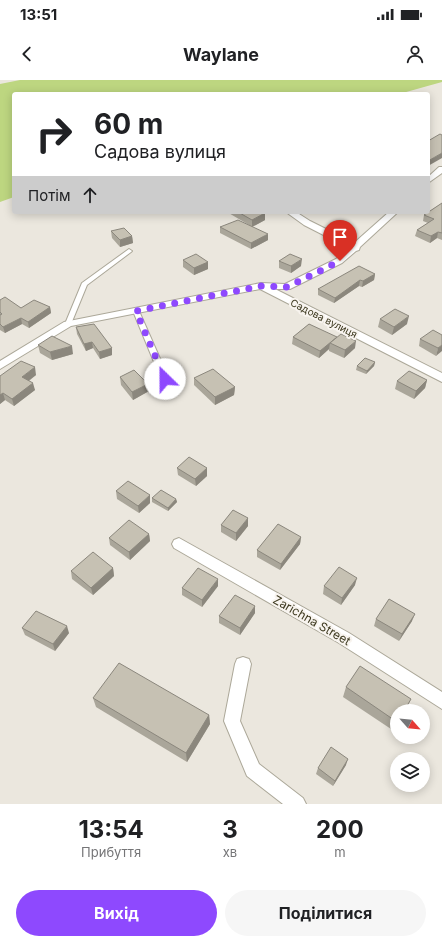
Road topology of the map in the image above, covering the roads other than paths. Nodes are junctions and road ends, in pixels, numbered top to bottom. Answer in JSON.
{"nodes":[{"id":1,"x":442,"y":169,"type":"edge"},
{"id":2,"x":430,"y":179,"type":"edge"},
{"id":3,"x":293,"y":214,"type":"edge"},
{"id":4,"x":392,"y":214,"type":"edge"},
{"id":5,"x":356,"y":248,"type":"junction"},
{"id":6,"x":129,"y":250,"type":"dead end"},
{"id":7,"x":261,"y":286,"type":"junction"},
{"id":8,"x":136,"y":311,"type":"junction"},
{"id":9,"x":68,"y":324,"type":"junction"},
{"id":10,"x":0,"y":366,"type":"edge"},
{"id":11,"x":442,"y":378,"type":"edge"},
{"id":12,"x":165,"y":379,"type":"dead end"},
{"id":13,"x":179,"y":544,"type":"dead end"},
{"id":14,"x":243,"y":664,"type":"dead end"},
{"id":15,"x":442,"y":701,"type":"edge"},
{"id":16,"x":297,"y":804,"type":"edge"}],
"edges":[{"from":1,"to":2,"type":"street"},
{"from":3,"to":5,"type":"street"},
{"from":4,"to":5,"type":"street"},
{"from":5,"to":7,"type":"street"},
{"from":6,"to":9,"type":"lane"},
{"from":7,"to":8,"type":"street"},
{"from":7,"to":11,"type":"street","name":"Садова вулиця"},
{"from":8,"to":9,"type":"street"},
{"from":8,"to":12,"type":"lane"},
{"from":9,"to":10,"type":"street"},
{"from":13,"to":15,"type":"street","name":"Zarichna Street"},
{"from":14,"to":16,"type":"street"}]}
